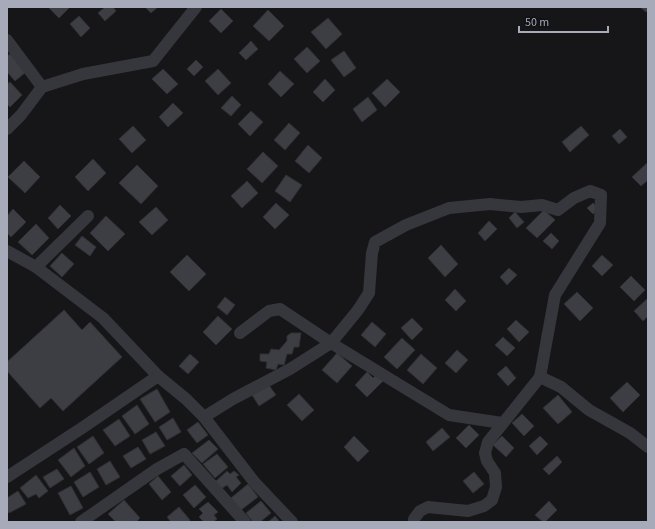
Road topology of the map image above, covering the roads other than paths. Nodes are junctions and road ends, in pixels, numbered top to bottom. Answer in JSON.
{"nodes":[{"id":1,"x":196,"y":7,"type":"edge"},
{"id":2,"x":7,"y":40,"type":"edge"},
{"id":3,"x":42,"y":87,"type":"junction"},
{"id":4,"x":7,"y":129,"type":"edge"},
{"id":5,"x":88,"y":216,"type":"dead end"},
{"id":6,"x":7,"y":251,"type":"edge"},
{"id":7,"x":36,"y":267,"type":"junction"},
{"id":8,"x":240,"y":333,"type":"dead end"},
{"id":9,"x":331,"y":343,"type":"junction"},
{"id":10,"x":158,"y":376,"type":"junction"},
{"id":11,"x":540,"y":377,"type":"junction"},
{"id":12,"x":204,"y":417,"type":"junction"},
{"id":13,"x":502,"y":424,"type":"junction"},
{"id":14,"x":648,"y":447,"type":"edge"},
{"id":15,"x":7,"y":477,"type":"edge"},
{"id":16,"x":81,"y":522,"type":"edge"},
{"id":17,"x":245,"y":522,"type":"edge"},
{"id":18,"x":292,"y":522,"type":"edge"},
{"id":19,"x":414,"y":522,"type":"edge"}],
"edges":[{"from":1,"to":3,"type":"street"},
{"from":2,"to":3,"type":"street"},
{"from":3,"to":4,"type":"street"},
{"from":5,"to":7,"type":"street"},
{"from":6,"to":7,"type":"street"},
{"from":7,"to":10,"type":"street"},
{"from":8,"to":9,"type":"street"},
{"from":9,"to":11,"type":"street"},
{"from":9,"to":12,"type":"street"},
{"from":9,"to":13,"type":"street"},
{"from":10,"to":12,"type":"street"},
{"from":10,"to":15,"type":"street"},
{"from":11,"to":13,"type":"street"},
{"from":11,"to":14,"type":"street"},
{"from":12,"to":18,"type":"street"},
{"from":13,"to":19,"type":"street"},
{"from":16,"to":17,"type":"street"}]}
